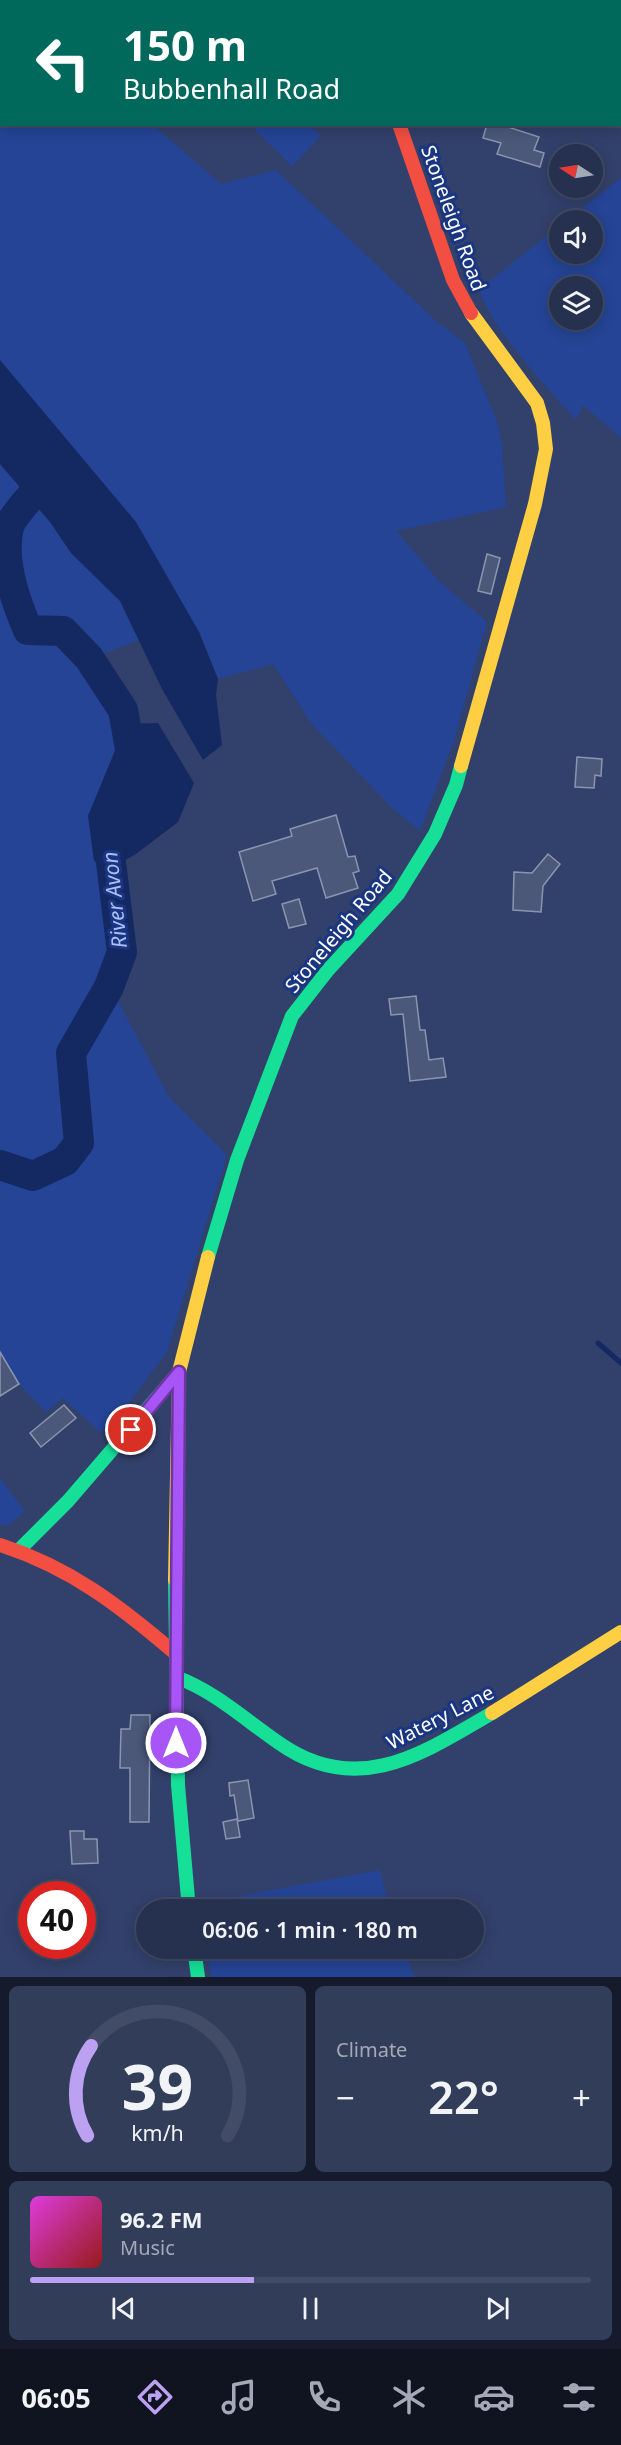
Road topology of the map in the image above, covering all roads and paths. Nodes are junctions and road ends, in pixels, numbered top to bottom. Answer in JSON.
{"nodes":[{"id":1,"x":400,"y":126,"type":"edge"},
{"id":2,"x":179,"y":1372,"type":"junction"},
{"id":3,"x":0,"y":1545,"type":"edge"},
{"id":4,"x":19,"y":1550,"type":"junction"},
{"id":5,"x":621,"y":1632,"type":"edge"},
{"id":6,"x":176,"y":1654,"type":"junction"},
{"id":7,"x":176,"y":1677,"type":"junction"},
{"id":8,"x":188,"y":1899,"type":"edge"},
{"id":9,"x":196,"y":1959,"type":"edge"},
{"id":10,"x":198,"y":1977,"type":"edge"}],
"edges":[{"from":1,"to":2,"type":"street","name":"Stoneleigh Road"},
{"from":2,"to":4,"type":"street"},
{"from":2,"to":6,"type":"street","name":"Stoneleigh Road"},
{"from":3,"to":4,"type":"street"},
{"from":4,"to":6,"type":"street"},
{"from":5,"to":7,"type":"street","name":"Watery Lane"},
{"from":6,"to":7,"type":"street","name":"Stoneleigh Road"},
{"from":7,"to":8,"type":"street","name":"Stoneleigh Road"},
{"from":9,"to":10,"type":"street"}]}
